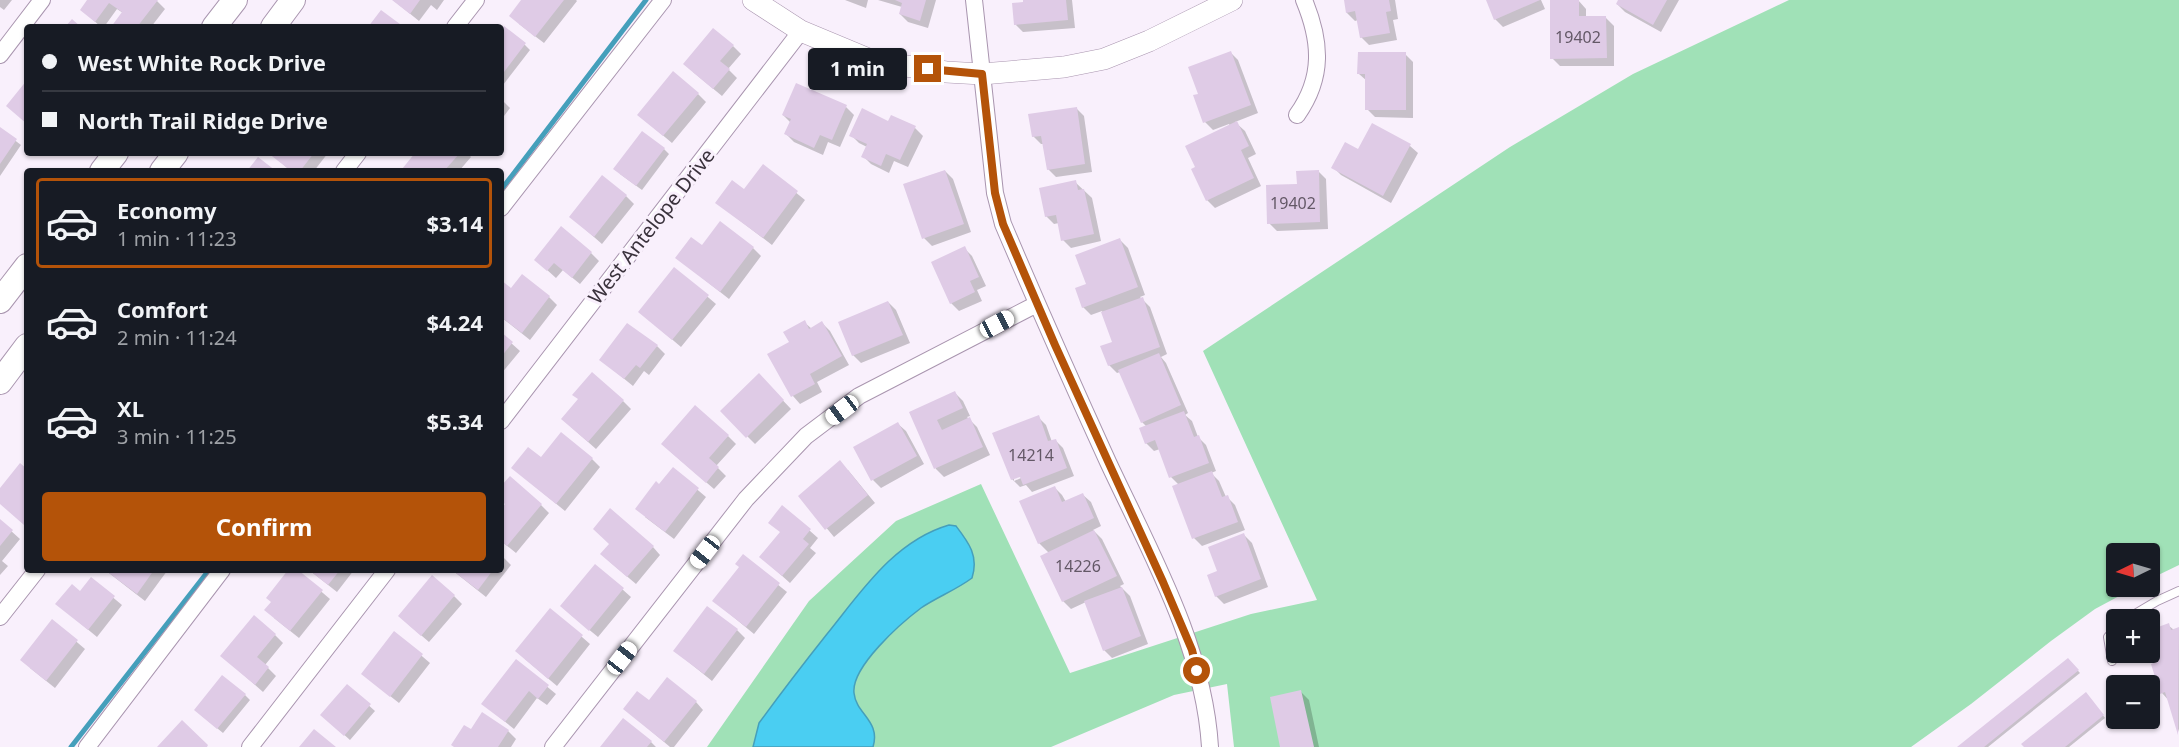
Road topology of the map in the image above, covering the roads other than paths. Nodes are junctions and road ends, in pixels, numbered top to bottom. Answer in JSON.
{"nodes":[{"id":1,"x":42,"y":0,"type":"edge"},
{"id":2,"x":235,"y":0,"type":"edge"},
{"id":3,"x":293,"y":0,"type":"edge"},
{"id":4,"x":476,"y":0,"type":"edge"},
{"id":5,"x":663,"y":0,"type":"edge"},
{"id":6,"x":753,"y":0,"type":"edge"},
{"id":7,"x":974,"y":0,"type":"edge"},
{"id":8,"x":1232,"y":0,"type":"edge"},
{"id":9,"x":1304,"y":0,"type":"edge"},
{"id":10,"x":216,"y":24,"type":"edge"},
{"id":11,"x":275,"y":24,"type":"edge"},
{"id":12,"x":457,"y":24,"type":"edge"},
{"id":13,"x":801,"y":31,"type":"junction"},
{"id":14,"x":0,"y":55,"type":"edge"},
{"id":15,"x":982,"y":74,"type":"junction"},
{"id":16,"x":1297,"y":115,"type":"dead end"},
{"id":17,"x":114,"y":156,"type":"edge"},
{"id":18,"x":174,"y":156,"type":"edge"},
{"id":19,"x":356,"y":156,"type":"edge"},
{"id":20,"x":104,"y":168,"type":"edge"},
{"id":21,"x":164,"y":168,"type":"edge"},
{"id":22,"x":346,"y":168,"type":"edge"},
{"id":23,"x":504,"y":204,"type":"edge"},
{"id":24,"x":24,"y":270,"type":"edge"},
{"id":25,"x":0,"y":301,"type":"edge"},
{"id":26,"x":1037,"y":304,"type":"junction"},
{"id":27,"x":24,"y":350,"type":"edge"},
{"id":28,"x":0,"y":381,"type":"edge"},
{"id":29,"x":504,"y":417,"type":"edge"},
{"id":30,"x":35,"y":573,"type":"edge"},
{"id":31,"x":220,"y":573,"type":"edge"},
{"id":32,"x":385,"y":573,"type":"edge"},
{"id":33,"x":2179,"y":591,"type":"edge"},
{"id":34,"x":2144,"y":609,"type":"edge"},
{"id":35,"x":0,"y":617,"type":"edge"},
{"id":36,"x":87,"y":747,"type":"edge"},
{"id":37,"x":250,"y":747,"type":"edge"},
{"id":38,"x":552,"y":747,"type":"edge"},
{"id":39,"x":1210,"y":747,"type":"edge"}],
"edges":[{"from":1,"to":14,"type":"street"},
{"from":2,"to":10,"type":"main road"},
{"from":3,"to":11,"type":"main road"},
{"from":4,"to":12,"type":"street"},
{"from":5,"to":23,"type":"street"},
{"from":6,"to":13,"type":"street"},
{"from":7,"to":15,"type":"street"},
{"from":8,"to":15,"type":"street"},
{"from":9,"to":16,"type":"street"},
{"from":13,"to":15,"type":"street"},
{"from":13,"to":29,"type":"street","name":"West Antelope Drive"},
{"from":15,"to":26,"type":"street"},
{"from":17,"to":20,"type":"main road"},
{"from":18,"to":21,"type":"main road"},
{"from":19,"to":22,"type":"street"},
{"from":24,"to":25,"type":"main road"},
{"from":26,"to":38,"type":"street"},
{"from":26,"to":39,"type":"street"},
{"from":27,"to":28,"type":"main road"},
{"from":30,"to":35,"type":"street"},
{"from":31,"to":36,"type":"street"},
{"from":32,"to":37,"type":"street"},
{"from":33,"to":34,"type":"lane"}]}
